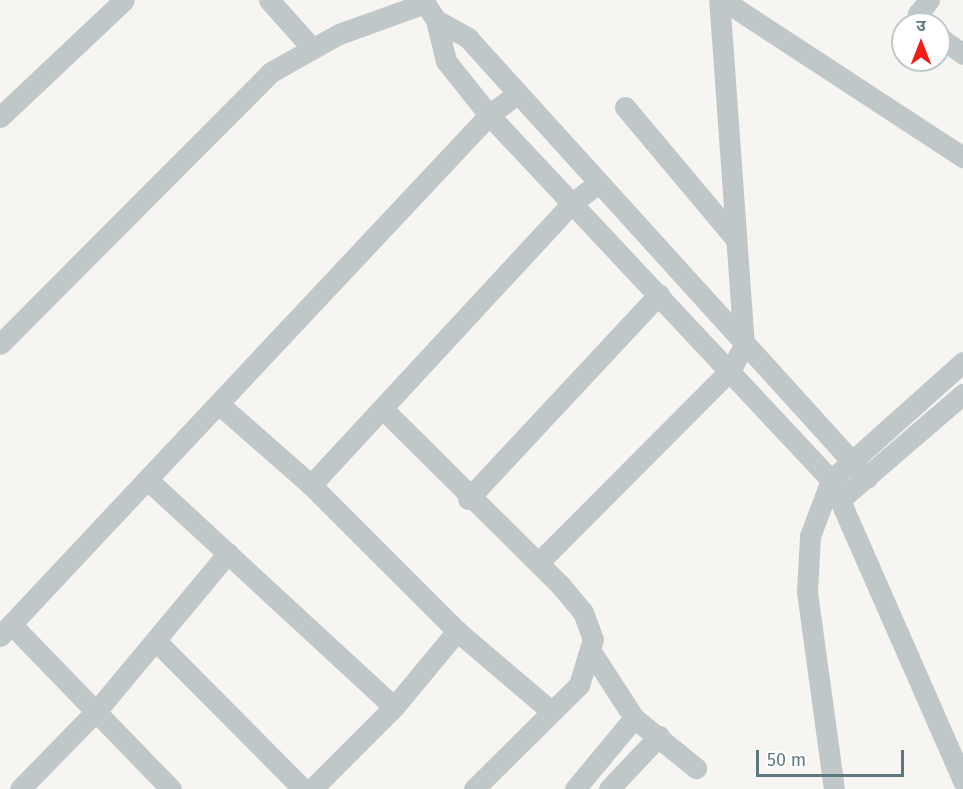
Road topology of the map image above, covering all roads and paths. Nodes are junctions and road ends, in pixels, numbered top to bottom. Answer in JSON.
{"nodes":[{"id":1,"x":124,"y":0,"type":"edge"},
{"id":2,"x":269,"y":0,"type":"edge"},
{"id":3,"x":721,"y":0,"type":"edge"},
{"id":4,"x":929,"y":0,"type":"edge"},
{"id":5,"x":428,"y":8,"type":"edge"},
{"id":6,"x":920,"y":12,"type":"edge"},
{"id":7,"x":311,"y":47,"type":"junction"},
{"id":8,"x":514,"y":96,"type":"junction"},
{"id":9,"x":625,"y":107,"type":"dead end"},
{"id":10,"x":489,"y":115,"type":"junction"},
{"id":11,"x":0,"y":117,"type":"edge"},
{"id":12,"x":963,"y":157,"type":"edge"},
{"id":13,"x":596,"y":185,"type":"junction"},
{"id":14,"x":570,"y":206,"type":"junction"},
{"id":15,"x":734,"y":237,"type":"junction"},
{"id":16,"x":659,"y":294,"type":"junction"},
{"id":17,"x":0,"y":344,"type":"edge"},
{"id":18,"x":744,"y":346,"type":"junction"},
{"id":19,"x":963,"y":362,"type":"edge"},
{"id":20,"x":731,"y":369,"type":"junction"},
{"id":21,"x":963,"y":394,"type":"edge"},
{"id":22,"x":220,"y":406,"type":"junction"},
{"id":23,"x":385,"y":411,"type":"junction"},
{"id":24,"x":852,"y":462,"type":"junction"},
{"id":25,"x":867,"y":478,"type":"junction"},
{"id":26,"x":149,"y":481,"type":"junction"},
{"id":27,"x":311,"y":485,"type":"junction"},
{"id":28,"x":836,"y":489,"type":"junction"},
{"id":29,"x":468,"y":499,"type":"junction"},
{"id":30,"x":228,"y":553,"type":"junction"},
{"id":31,"x":539,"y":562,"type":"junction"},
{"id":32,"x":5,"y":630,"type":"edge"},
{"id":33,"x":457,"y":631,"type":"junction"},
{"id":34,"x":157,"y":642,"type":"junction"},
{"id":35,"x":592,"y":653,"type":"junction"},
{"id":36,"x":394,"y":707,"type":"junction"},
{"id":37,"x":98,"y":709,"type":"junction"},
{"id":38,"x":551,"y":711,"type":"junction"},
{"id":39,"x":634,"y":718,"type":"junction"},
{"id":40,"x":659,"y":736,"type":"junction"},
{"id":41,"x":696,"y":768,"type":"dead end"},
{"id":42,"x":963,"y":781,"type":"edge"},
{"id":43,"x":20,"y":789,"type":"edge"},
{"id":44,"x":171,"y":789,"type":"edge"},
{"id":45,"x":303,"y":789,"type":"edge"},
{"id":46,"x":312,"y":789,"type":"edge"},
{"id":47,"x":474,"y":789,"type":"edge"},
{"id":48,"x":575,"y":789,"type":"edge"},
{"id":49,"x":609,"y":789,"type":"edge"},
{"id":50,"x":834,"y":789,"type":"edge"}],
"edges":[{"from":1,"to":11,"type":"street"},
{"from":2,"to":7,"type":"street"},
{"from":3,"to":12,"type":"street"},
{"from":3,"to":15,"type":"street"},
{"from":4,"to":6,"type":"street"},
{"from":5,"to":7,"type":"street"},
{"from":5,"to":8,"type":"street"},
{"from":5,"to":10,"type":"street"},
{"from":7,"to":17,"type":"street"},
{"from":8,"to":10,"type":"street"},
{"from":8,"to":13,"type":"street"},
{"from":9,"to":15,"type":"street"},
{"from":10,"to":14,"type":"street"},
{"from":10,"to":22,"type":"street"},
{"from":13,"to":14,"type":"street"},
{"from":13,"to":18,"type":"street"},
{"from":14,"to":16,"type":"street"},
{"from":14,"to":23,"type":"street"},
{"from":15,"to":18,"type":"street"},
{"from":16,"to":20,"type":"street"},
{"from":16,"to":29,"type":"street"},
{"from":18,"to":20,"type":"street"},
{"from":18,"to":24,"type":"street"},
{"from":19,"to":24,"type":"street"},
{"from":20,"to":28,"type":"street"},
{"from":20,"to":31,"type":"street"},
{"from":21,"to":25,"type":"street"},
{"from":22,"to":26,"type":"street"},
{"from":22,"to":27,"type":"street"},
{"from":23,"to":27,"type":"street"},
{"from":23,"to":29,"type":"street"},
{"from":24,"to":25,"type":"street"},
{"from":24,"to":28,"type":"street"},
{"from":25,"to":28,"type":"street"},
{"from":26,"to":30,"type":"street"},
{"from":26,"to":32,"type":"street"},
{"from":27,"to":33,"type":"street"},
{"from":28,"to":42,"type":"street"},
{"from":28,"to":50,"type":"street"},
{"from":29,"to":31,"type":"street"},
{"from":30,"to":34,"type":"street"},
{"from":30,"to":36,"type":"street"},
{"from":31,"to":35,"type":"street"},
{"from":32,"to":37,"type":"street"},
{"from":33,"to":36,"type":"street"},
{"from":33,"to":38,"type":"street"},
{"from":34,"to":37,"type":"street"},
{"from":34,"to":45,"type":"street"},
{"from":35,"to":38,"type":"street"},
{"from":35,"to":39,"type":"street"},
{"from":36,"to":46,"type":"street"},
{"from":37,"to":43,"type":"street"},
{"from":37,"to":44,"type":"street"},
{"from":38,"to":47,"type":"street"},
{"from":39,"to":40,"type":"street"},
{"from":39,"to":48,"type":"street"},
{"from":40,"to":41,"type":"street"},
{"from":40,"to":49,"type":"street"}]}
